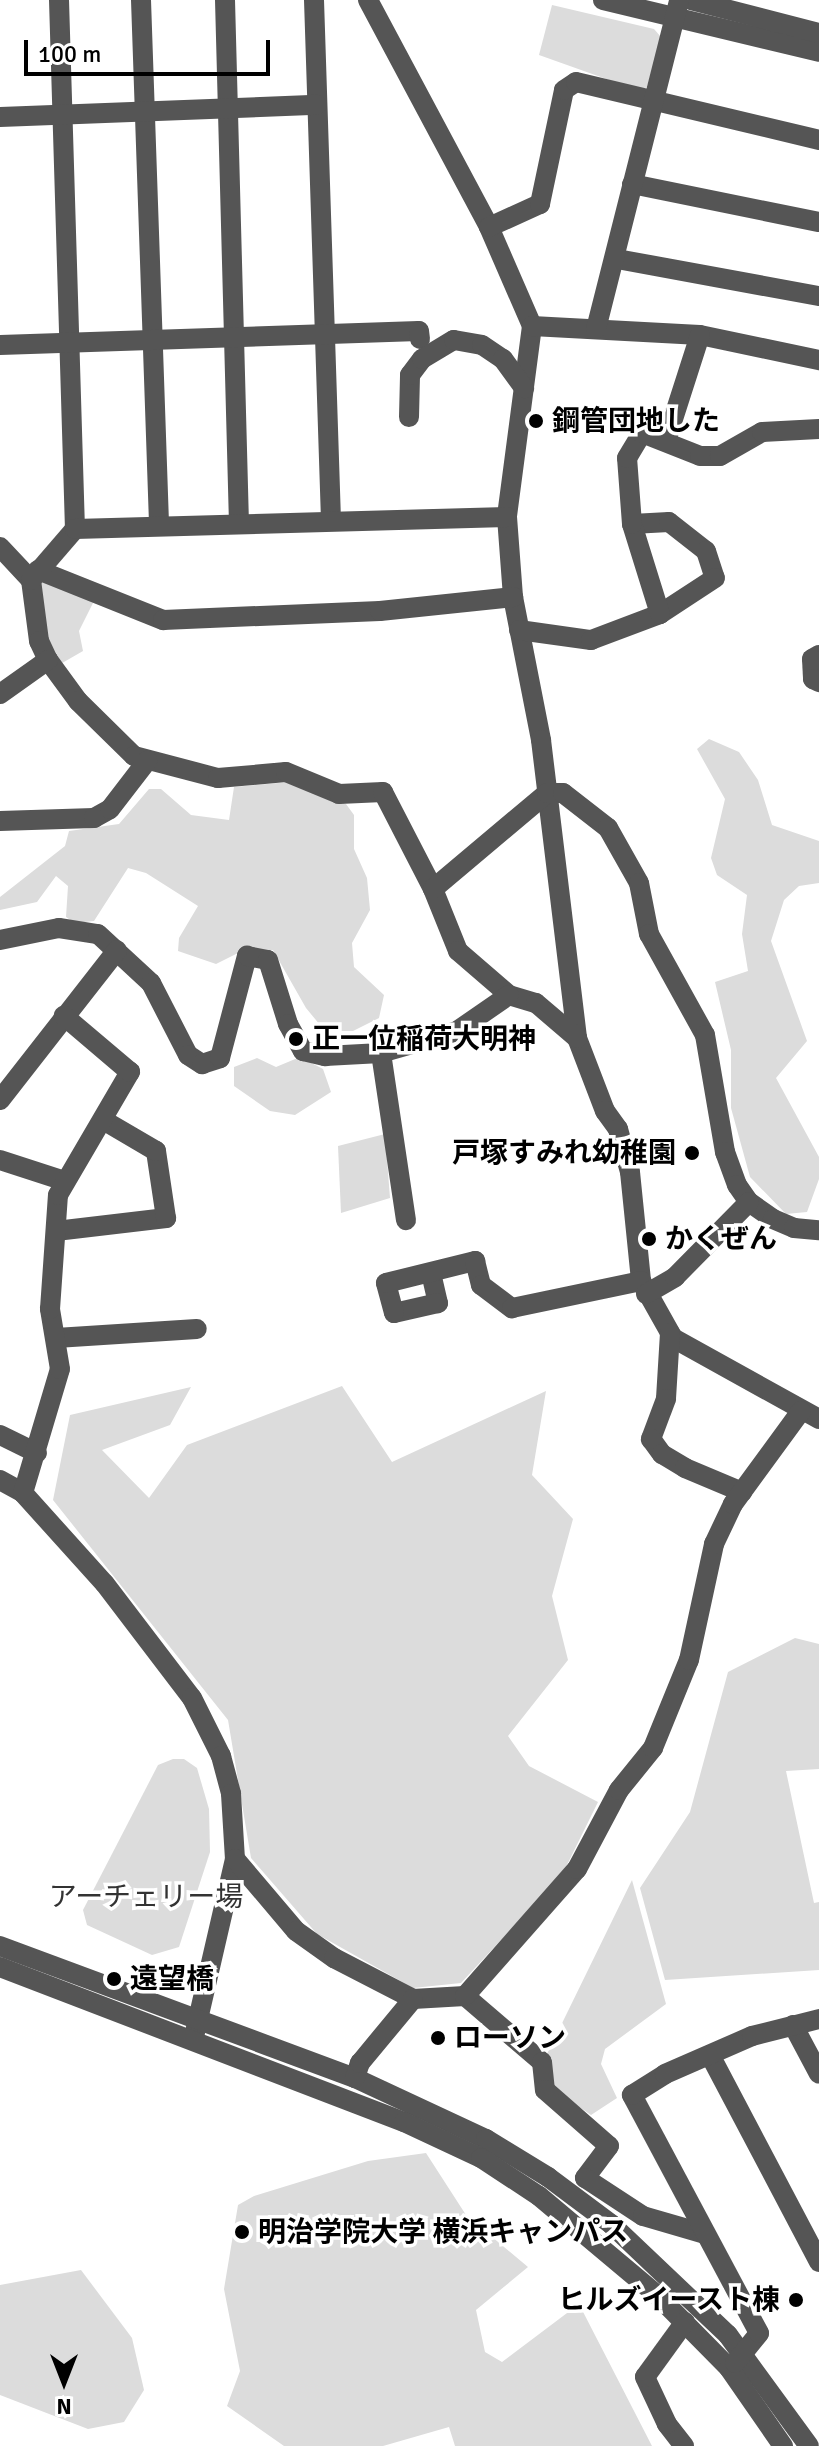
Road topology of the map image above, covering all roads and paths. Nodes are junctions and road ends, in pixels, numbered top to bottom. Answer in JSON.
{"nodes":[{"id":1,"x":59,"y":0,"type":"edge"},
{"id":2,"x":141,"y":0,"type":"edge"},
{"id":3,"x":225,"y":0,"type":"edge"},
{"id":4,"x":314,"y":0,"type":"edge"},
{"id":5,"x":368,"y":0,"type":"edge"},
{"id":6,"x":603,"y":0,"type":"edge"},
{"id":7,"x":691,"y":0,"type":"edge"},
{"id":8,"x":677,"y":8,"type":"edge"},
{"id":9,"x":819,"y":33,"type":"edge"},
{"id":10,"x":819,"y":52,"type":"edge"},
{"id":11,"x":654,"y":101,"type":"junction"},
{"id":12,"x":317,"y":105,"type":"junction"},
{"id":13,"x":228,"y":110,"type":"junction"},
{"id":14,"x":145,"y":112,"type":"junction"},
{"id":15,"x":62,"y":115,"type":"junction"},
{"id":16,"x":0,"y":117,"type":"edge"},
{"id":17,"x":819,"y":140,"type":"edge"},
{"id":18,"x":632,"y":184,"type":"junction"},
{"id":19,"x":819,"y":222,"type":"edge"},
{"id":20,"x":489,"y":227,"type":"junction"},
{"id":21,"x":617,"y":259,"type":"junction"},
{"id":22,"x":819,"y":296,"type":"edge"},
{"id":23,"x":532,"y":326,"type":"junction"},
{"id":24,"x":596,"y":329,"type":"junction"},
{"id":25,"x":325,"y":334,"type":"junction"},
{"id":26,"x":700,"y":335,"type":"junction"},
{"id":27,"x":234,"y":339,"type":"junction"},
{"id":28,"x":420,"y":339,"type":"dead end"},
{"id":29,"x":153,"y":342,"type":"junction"},
{"id":30,"x":69,"y":344,"type":"junction"},
{"id":31,"x":0,"y":345,"type":"edge"},
{"id":32,"x":819,"y":360,"type":"edge"},
{"id":33,"x":524,"y":388,"type":"junction"},
{"id":34,"x":409,"y":417,"type":"dead end"},
{"id":35,"x":819,"y":429,"type":"edge"},
{"id":36,"x":666,"y":441,"type":"junction"},
{"id":37,"x":507,"y":517,"type":"junction"},
{"id":38,"x":331,"y":520,"type":"junction"},
{"id":39,"x":239,"y":523,"type":"junction"},
{"id":40,"x":159,"y":524,"type":"junction"},
{"id":41,"x":632,"y":524,"type":"junction"},
{"id":42,"x":75,"y":529,"type":"junction"},
{"id":43,"x":0,"y":547,"type":"edge"},
{"id":44,"x":34,"y":575,"type":"junction"},
{"id":45,"x":513,"y":597,"type":"junction"},
{"id":46,"x":660,"y":614,"type":"junction"},
{"id":47,"x":519,"y":630,"type":"junction"},
{"id":48,"x":819,"y":655,"type":"edge"},
{"id":49,"x":48,"y":660,"type":"junction"},
{"id":50,"x":819,"y":682,"type":"edge"},
{"id":51,"x":0,"y":694,"type":"edge"},
{"id":52,"x":147,"y":761,"type":"junction"},
{"id":53,"x":547,"y":793,"type":"junction"},
{"id":54,"x":0,"y":821,"type":"edge"},
{"id":55,"x":433,"y":889,"type":"junction"},
{"id":56,"x":2,"y":943,"type":"edge"},
{"id":57,"x":117,"y":950,"type":"junction"},
{"id":58,"x":509,"y":995,"type":"junction"},
{"id":59,"x":64,"y":1016,"type":"junction"},
{"id":60,"x":577,"y":1038,"type":"junction"},
{"id":61,"x":381,"y":1053,"type":"junction"},
{"id":62,"x":0,"y":1100,"type":"edge"},
{"id":63,"x":103,"y":1120,"type":"junction"},
{"id":64,"x":0,"y":1160,"type":"edge"},
{"id":65,"x":65,"y":1181,"type":"junction"},
{"id":66,"x":749,"y":1202,"type":"junction"},
{"id":67,"x":406,"y":1220,"type":"dead end"},
{"id":68,"x":819,"y":1230,"type":"edge"},
{"id":69,"x":56,"y":1231,"type":"junction"},
{"id":70,"x":431,"y":1273,"type":"dead end"},
{"id":71,"x":643,"y":1288,"type":"junction"},
{"id":72,"x":197,"y":1329,"type":"dead end"},
{"id":73,"x":670,"y":1333,"type":"junction"},
{"id":74,"x":56,"y":1338,"type":"junction"},
{"id":75,"x":810,"y":1415,"type":"edge"},
{"id":76,"x":0,"y":1435,"type":"edge"},
{"id":77,"x":37,"y":1453,"type":"junction"},
{"id":78,"x":0,"y":1480,"type":"edge"},
{"id":79,"x":742,"y":1492,"type":"junction"},
{"id":80,"x":23,"y":1493,"type":"junction"},
{"id":81,"x":235,"y":1859,"type":"junction"},
{"id":82,"x":0,"y":1946,"type":"edge"},
{"id":83,"x":0,"y":1967,"type":"edge"},
{"id":84,"x":465,"y":1996,"type":"junction"},
{"id":85,"x":413,"y":1999,"type":"junction"},
{"id":86,"x":819,"y":2019,"type":"edge"},
{"id":87,"x":793,"y":2025,"type":"junction"},
{"id":88,"x":196,"y":2031,"type":"junction"},
{"id":89,"x":710,"y":2055,"type":"junction"},
{"id":90,"x":819,"y":2074,"type":"edge"},
{"id":91,"x":355,"y":2078,"type":"junction"},
{"id":92,"x":705,"y":2234,"type":"junction"},
{"id":93,"x":819,"y":2262,"type":"edge"},
{"id":94,"x":685,"y":2322,"type":"junction"},
{"id":95,"x":736,"y":2362,"type":"junction"},
{"id":96,"x":684,"y":2446,"type":"edge"},
{"id":97,"x":783,"y":2446,"type":"edge"},
{"id":98,"x":809,"y":2446,"type":"edge"}],
"edges":[{"from":1,"to":15,"type":"street"},
{"from":2,"to":14,"type":"street"},
{"from":3,"to":13,"type":"street"},
{"from":4,"to":12,"type":"street"},
{"from":5,"to":20,"type":"street"},
{"from":6,"to":8,"type":"street"},
{"from":7,"to":9,"type":"street"},
{"from":8,"to":10,"type":"street"},
{"from":8,"to":11,"type":"street"},
{"from":11,"to":17,"type":"street"},
{"from":11,"to":18,"type":"street"},
{"from":11,"to":20,"type":"street"},
{"from":12,"to":13,"type":"street"},
{"from":12,"to":25,"type":"street"},
{"from":13,"to":14,"type":"street"},
{"from":13,"to":27,"type":"street"},
{"from":14,"to":15,"type":"street"},
{"from":14,"to":29,"type":"street"},
{"from":15,"to":16,"type":"street"},
{"from":15,"to":30,"type":"street"},
{"from":18,"to":19,"type":"street"},
{"from":18,"to":21,"type":"street"},
{"from":20,"to":23,"type":"street"},
{"from":21,"to":22,"type":"street"},
{"from":21,"to":24,"type":"street"},
{"from":23,"to":24,"type":"street"},
{"from":23,"to":33,"type":"street"},
{"from":24,"to":26,"type":"street"},
{"from":25,"to":27,"type":"street"},
{"from":25,"to":28,"type":"street"},
{"from":25,"to":38,"type":"street"},
{"from":26,"to":32,"type":"street"},
{"from":26,"to":36,"type":"street"},
{"from":27,"to":29,"type":"street"},
{"from":27,"to":39,"type":"street"},
{"from":29,"to":30,"type":"street"},
{"from":29,"to":40,"type":"street"},
{"from":30,"to":31,"type":"street"},
{"from":30,"to":42,"type":"street"},
{"from":33,"to":34,"type":"street"},
{"from":33,"to":37,"type":"street"},
{"from":35,"to":36,"type":"street"},
{"from":36,"to":41,"type":"street"},
{"from":37,"to":38,"type":"street"},
{"from":37,"to":45,"type":"street"},
{"from":38,"to":39,"type":"street"},
{"from":39,"to":40,"type":"street"},
{"from":40,"to":42,"type":"street"},
{"from":41,"to":46,"type":"street"},
{"from":41,"to":46,"type":"street"},
{"from":42,"to":44,"type":"street"},
{"from":43,"to":44,"type":"street"},
{"from":44,"to":45,"type":"street"},
{"from":44,"to":49,"type":"street"},
{"from":45,"to":47,"type":"street"},
{"from":46,"to":47,"type":"street"},
{"from":47,"to":53,"type":"street"},
{"from":48,"to":50,"type":"street"},
{"from":49,"to":51,"type":"street"},
{"from":49,"to":52,"type":"street"},
{"from":52,"to":54,"type":"street"},
{"from":52,"to":55,"type":"street"},
{"from":53,"to":55,"type":"street"},
{"from":53,"to":60,"type":"street"},
{"from":53,"to":66,"type":"street"},
{"from":55,"to":58,"type":"street"},
{"from":56,"to":57,"type":"street"},
{"from":57,"to":59,"type":"street"},
{"from":57,"to":61,"type":"street"},
{"from":58,"to":60,"type":"street"},
{"from":58,"to":61,"type":"street"},
{"from":59,"to":62,"type":"street"},
{"from":59,"to":63,"type":"street"},
{"from":60,"to":71,"type":"street"},
{"from":61,"to":67,"type":"street"},
{"from":63,"to":65,"type":"street"},
{"from":63,"to":69,"type":"street"},
{"from":64,"to":65,"type":"street"},
{"from":65,"to":69,"type":"street"},
{"from":66,"to":68,"type":"street"},
{"from":66,"to":71,"type":"street"},
{"from":69,"to":74,"type":"street"},
{"from":70,"to":71,"type":"street"},
{"from":71,"to":73,"type":"street"},
{"from":72,"to":74,"type":"street"},
{"from":73,"to":75,"type":"street"},
{"from":73,"to":79,"type":"street"},
{"from":74,"to":77,"type":"street"},
{"from":75,"to":79,"type":"street"},
{"from":76,"to":77,"type":"street"},
{"from":77,"to":80,"type":"street"},
{"from":78,"to":80,"type":"street"},
{"from":79,"to":84,"type":"street"},
{"from":80,"to":81,"type":"street"},
{"from":81,"to":85,"type":"street"},
{"from":81,"to":88,"type":"street"},
{"from":82,"to":88,"type":"street"},
{"from":83,"to":88,"type":"street"},
{"from":84,"to":85,"type":"street"},
{"from":84,"to":92,"type":"street"},
{"from":85,"to":91,"type":"street"},
{"from":86,"to":87,"type":"street"},
{"from":87,"to":89,"type":"street"},
{"from":87,"to":90,"type":"street"},
{"from":88,"to":91,"type":"street"},
{"from":88,"to":94,"type":"street"},
{"from":89,"to":92,"type":"street"},
{"from":89,"to":93,"type":"street"},
{"from":91,"to":95,"type":"street"},
{"from":92,"to":95,"type":"street"},
{"from":94,"to":95,"type":"street"},
{"from":94,"to":96,"type":"street"},
{"from":95,"to":97,"type":"street"},
{"from":95,"to":98,"type":"street"}]}
